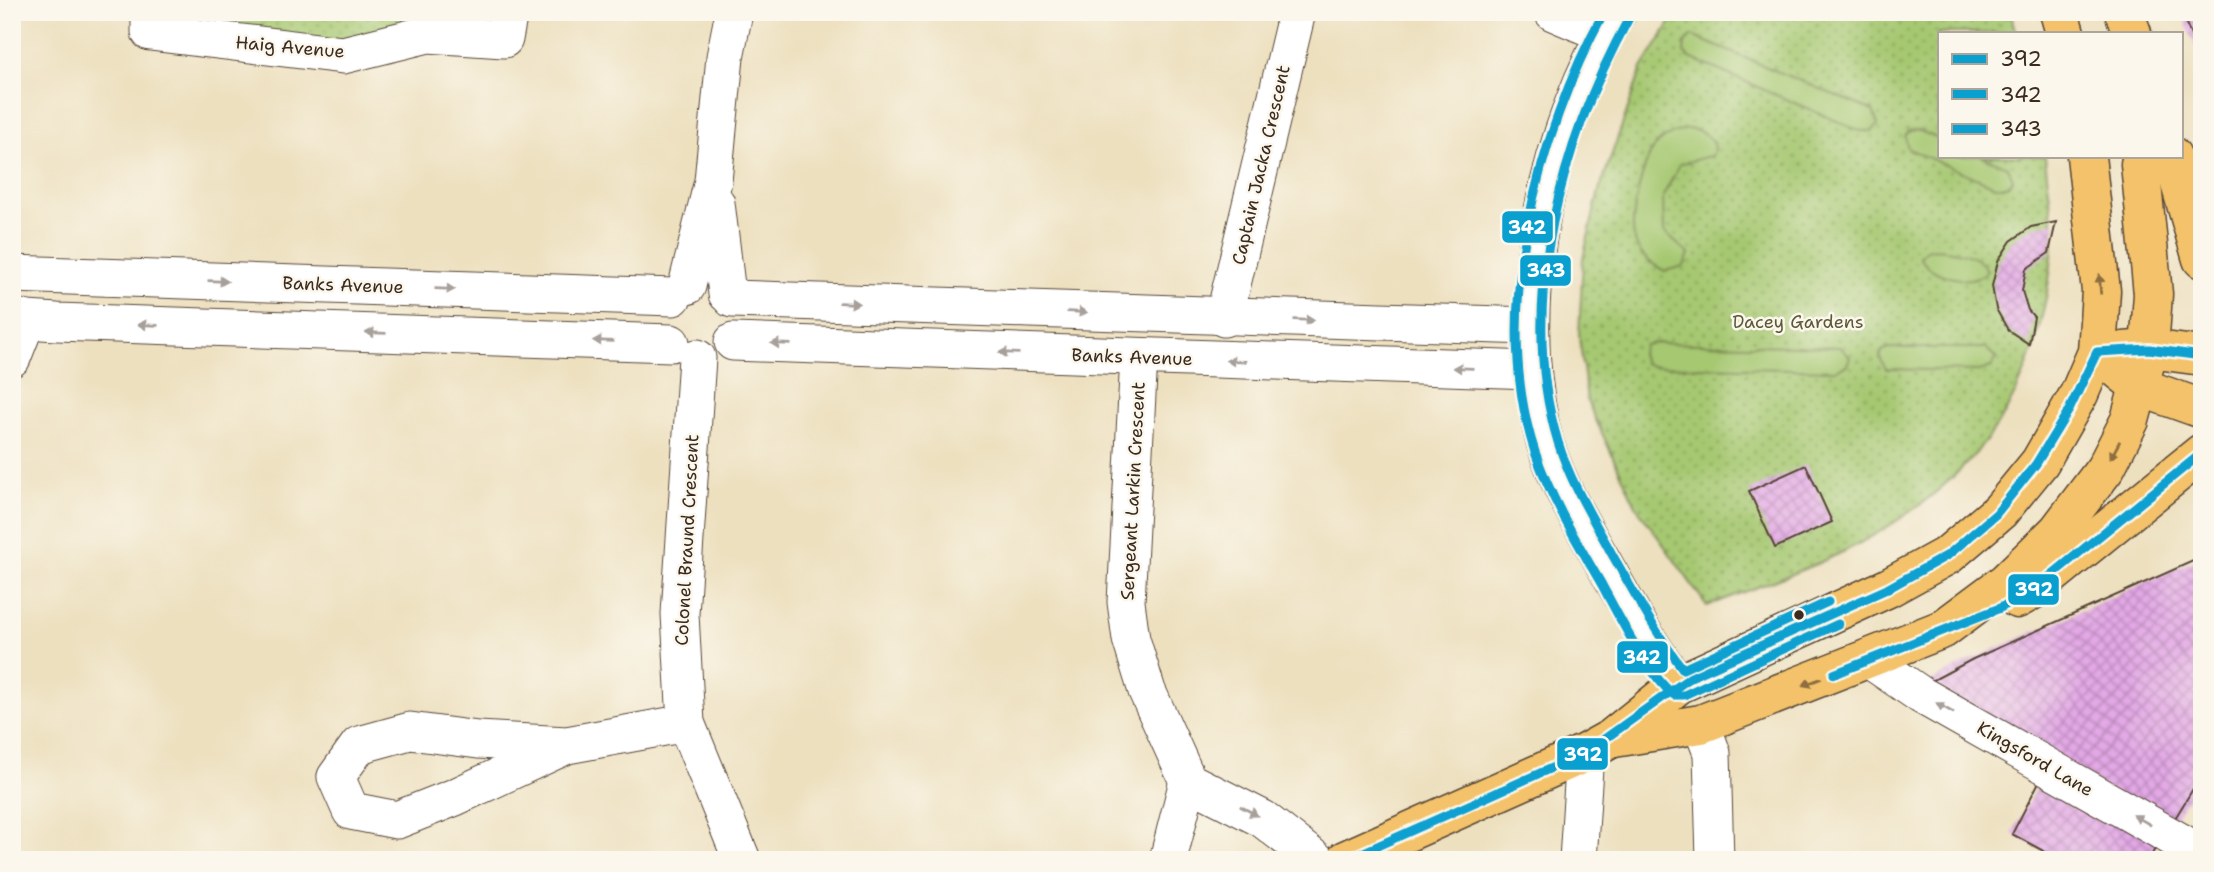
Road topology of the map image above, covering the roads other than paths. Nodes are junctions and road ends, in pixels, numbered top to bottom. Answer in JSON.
{"nodes":[{"id":1,"x":150,"y":12,"type":"edge"},
{"id":2,"x":509,"y":12,"type":"edge"},
{"id":3,"x":734,"y":12,"type":"edge"},
{"id":4,"x":1297,"y":12,"type":"edge"},
{"id":5,"x":1553,"y":12,"type":"edge"},
{"id":6,"x":2059,"y":12,"type":"edge"},
{"id":7,"x":2124,"y":12,"type":"edge"},
{"id":8,"x":1612,"y":23,"type":"edge"},
{"id":9,"x":2065,"y":32,"type":"edge"},
{"id":10,"x":2132,"y":32,"type":"edge"},
{"id":11,"x":2086,"y":158,"type":"edge"},
{"id":12,"x":2142,"y":158,"type":"edge"},
{"id":13,"x":2173,"y":158,"type":"edge"},
{"id":14,"x":713,"y":181,"type":"junction"},
{"id":15,"x":12,"y":254,"type":"edge"},
{"id":16,"x":2202,"y":259,"type":"edge"},
{"id":17,"x":12,"y":274,"type":"edge"},
{"id":18,"x":69,"y":275,"type":"junction"},
{"id":19,"x":680,"y":291,"type":"junction"},
{"id":20,"x":730,"y":296,"type":"junction"},
{"id":21,"x":19,"y":318,"type":"edge"},
{"id":22,"x":1224,"y":318,"type":"junction"},
{"id":23,"x":1530,"y":326,"type":"junction"},
{"id":24,"x":733,"y":342,"type":"junction"},
{"id":25,"x":2149,"y":349,"type":"junction"},
{"id":26,"x":684,"y":351,"type":"junction"},
{"id":27,"x":2097,"y":352,"type":"junction"},
{"id":28,"x":2202,"y":356,"type":"edge"},
{"id":29,"x":12,"y":358,"type":"edge"},
{"id":30,"x":1139,"y":358,"type":"junction"},
{"id":31,"x":1532,"y":370,"type":"junction"},
{"id":32,"x":2140,"y":387,"type":"junction"},
{"id":33,"x":2202,"y":409,"type":"edge"},
{"id":34,"x":2202,"y":453,"type":"edge"},
{"id":35,"x":1943,"y":629,"type":"junction"},
{"id":36,"x":1870,"y":660,"type":"junction"},
{"id":37,"x":1679,"y":684,"type":"junction"},
{"id":38,"x":686,"y":723,"type":"junction"},
{"id":39,"x":1701,"y":724,"type":"junction"},
{"id":40,"x":567,"y":745,"type":"junction"},
{"id":41,"x":1599,"y":746,"type":"junction"},
{"id":42,"x":1188,"y":781,"type":"junction"},
{"id":43,"x":2202,"y":854,"type":"edge"},
{"id":44,"x":742,"y":860,"type":"edge"},
{"id":45,"x":1168,"y":860,"type":"edge"},
{"id":46,"x":1315,"y":860,"type":"edge"},
{"id":47,"x":1345,"y":860,"type":"edge"},
{"id":48,"x":1578,"y":860,"type":"edge"},
{"id":49,"x":1715,"y":860,"type":"edge"}],
"edges":[{"from":1,"to":2,"type":"street","name":"Haig Avenue"},
{"from":3,"to":14,"type":"street"},
{"from":4,"to":22,"type":"street","name":"Captain Jacka Crescent"},
{"from":5,"to":8,"type":"street"},
{"from":6,"to":9,"type":"main road"},
{"from":7,"to":10,"type":"main road"},
{"from":8,"to":23,"type":"street"},
{"from":27,"to":11,"type":"main road","one_way":true},
{"from":12,"to":25,"type":"main road"},
{"from":13,"to":16,"type":"main road"},
{"from":14,"to":19,"type":"street"},
{"from":14,"to":20,"type":"street"},
{"from":15,"to":18,"type":"street"},
{"from":17,"to":18,"type":"street","name":"Banks Avenue"},
{"from":18,"to":19,"type":"street","name":"Banks Avenue","one_way":true},
{"from":19,"to":20,"type":"street"},
{"from":19,"to":26,"type":"street"},
{"from":20,"to":22,"type":"street","one_way":true},
{"from":20,"to":24,"type":"street"},
{"from":26,"to":21,"type":"street","one_way":true},
{"from":21,"to":29,"type":"street"},
{"from":22,"to":23,"type":"street","one_way":true},
{"from":23,"to":31,"type":"street"},
{"from":24,"to":26,"type":"street"},
{"from":30,"to":24,"type":"street","name":"Banks Avenue","one_way":true},
{"from":25,"to":27,"type":"main road"},
{"from":25,"to":28,"type":"main road"},
{"from":25,"to":32,"type":"main road"},
{"from":26,"to":38,"type":"street","name":"Colonel Braund Crescent"},
{"from":27,"to":32,"type":"main road"},
{"from":27,"to":37,"type":"main road"},
{"from":31,"to":30,"type":"street","name":"Banks Avenue","one_way":true},
{"from":30,"to":42,"type":"street","name":"Sergeant Larkin Crescent"},
{"from":31,"to":37,"type":"street"},
{"from":32,"to":33,"type":"main road"},
{"from":32,"to":35,"type":"main road","one_way":true},
{"from":34,"to":35,"type":"main road"},
{"from":35,"to":36,"type":"main road"},
{"from":36,"to":39,"type":"main road","one_way":true},
{"from":43,"to":36,"type":"street","name":"Kingsford Lane","one_way":true},
{"from":37,"to":41,"type":"main road"},
{"from":38,"to":40,"type":"street"},
{"from":38,"to":44,"type":"street","name":"Colonel Braund Crescent"},
{"from":39,"to":41,"type":"main road"},
{"from":39,"to":49,"type":"street"},
{"from":40,"to":40,"type":"street"},
{"from":41,"to":47,"type":"main road"},
{"from":41,"to":48,"type":"street"},
{"from":42,"to":45,"type":"street"},
{"from":42,"to":46,"type":"street","one_way":true}]}
